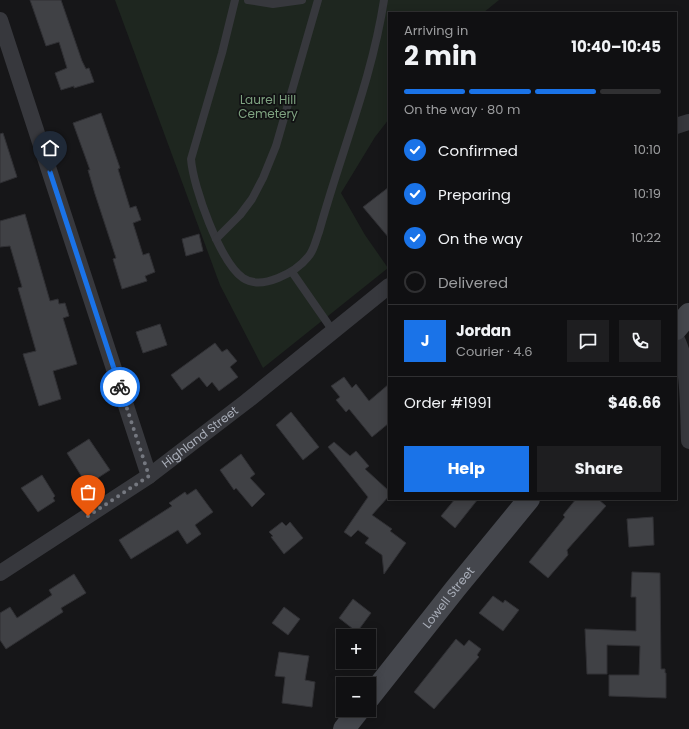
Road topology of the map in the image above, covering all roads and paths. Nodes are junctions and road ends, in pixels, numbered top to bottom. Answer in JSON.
{"nodes":[{"id":1,"x":235,"y":0,"type":"edge"},
{"id":2,"x":248,"y":0,"type":"edge"},
{"id":3,"x":302,"y":0,"type":"edge"},
{"id":4,"x":318,"y":0,"type":"edge"},
{"id":5,"x":384,"y":0,"type":"edge"},
{"id":6,"x":0,"y":20,"type":"edge"},
{"id":7,"x":689,"y":122,"type":"edge"},
{"id":8,"x":677,"y":126,"type":"edge"},
{"id":9,"x":216,"y":239,"type":"junction"},
{"id":10,"x":292,"y":272,"type":"junction"},
{"id":11,"x":388,"y":287,"type":"edge"},
{"id":12,"x":689,"y":314,"type":"edge"},
{"id":13,"x":677,"y":328,"type":"edge"},
{"id":14,"x":333,"y":331,"type":"junction"},
{"id":15,"x":677,"y":339,"type":"edge"},
{"id":16,"x":689,"y":441,"type":"edge"},
{"id":17,"x":149,"y":476,"type":"junction"},
{"id":18,"x":528,"y":500,"type":"edge"},
{"id":19,"x":0,"y":573,"type":"edge"},
{"id":20,"x":376,"y":689,"type":"edge"},
{"id":21,"x":353,"y":717,"type":"edge"},
{"id":22,"x":344,"y":729,"type":"edge"}],
"edges":[{"from":1,"to":9,"type":"lane"},
{"from":2,"to":3,"type":"lane"},
{"from":4,"to":9,"type":"lane"},
{"from":5,"to":10,"type":"lane"},
{"from":6,"to":17,"type":"street"},
{"from":7,"to":8,"type":"street"},
{"from":9,"to":10,"type":"lane"},
{"from":10,"to":14,"type":"lane"},
{"from":11,"to":14,"type":"street","name":"Highland Street"},
{"from":12,"to":13,"type":"main road"},
{"from":14,"to":17,"type":"street","name":"Highland Street"},
{"from":15,"to":16,"type":"street"},
{"from":17,"to":19,"type":"street","name":"Highland Street"},
{"from":18,"to":20,"type":"main road","name":"Lowell Street"},
{"from":21,"to":22,"type":"main road"}]}
